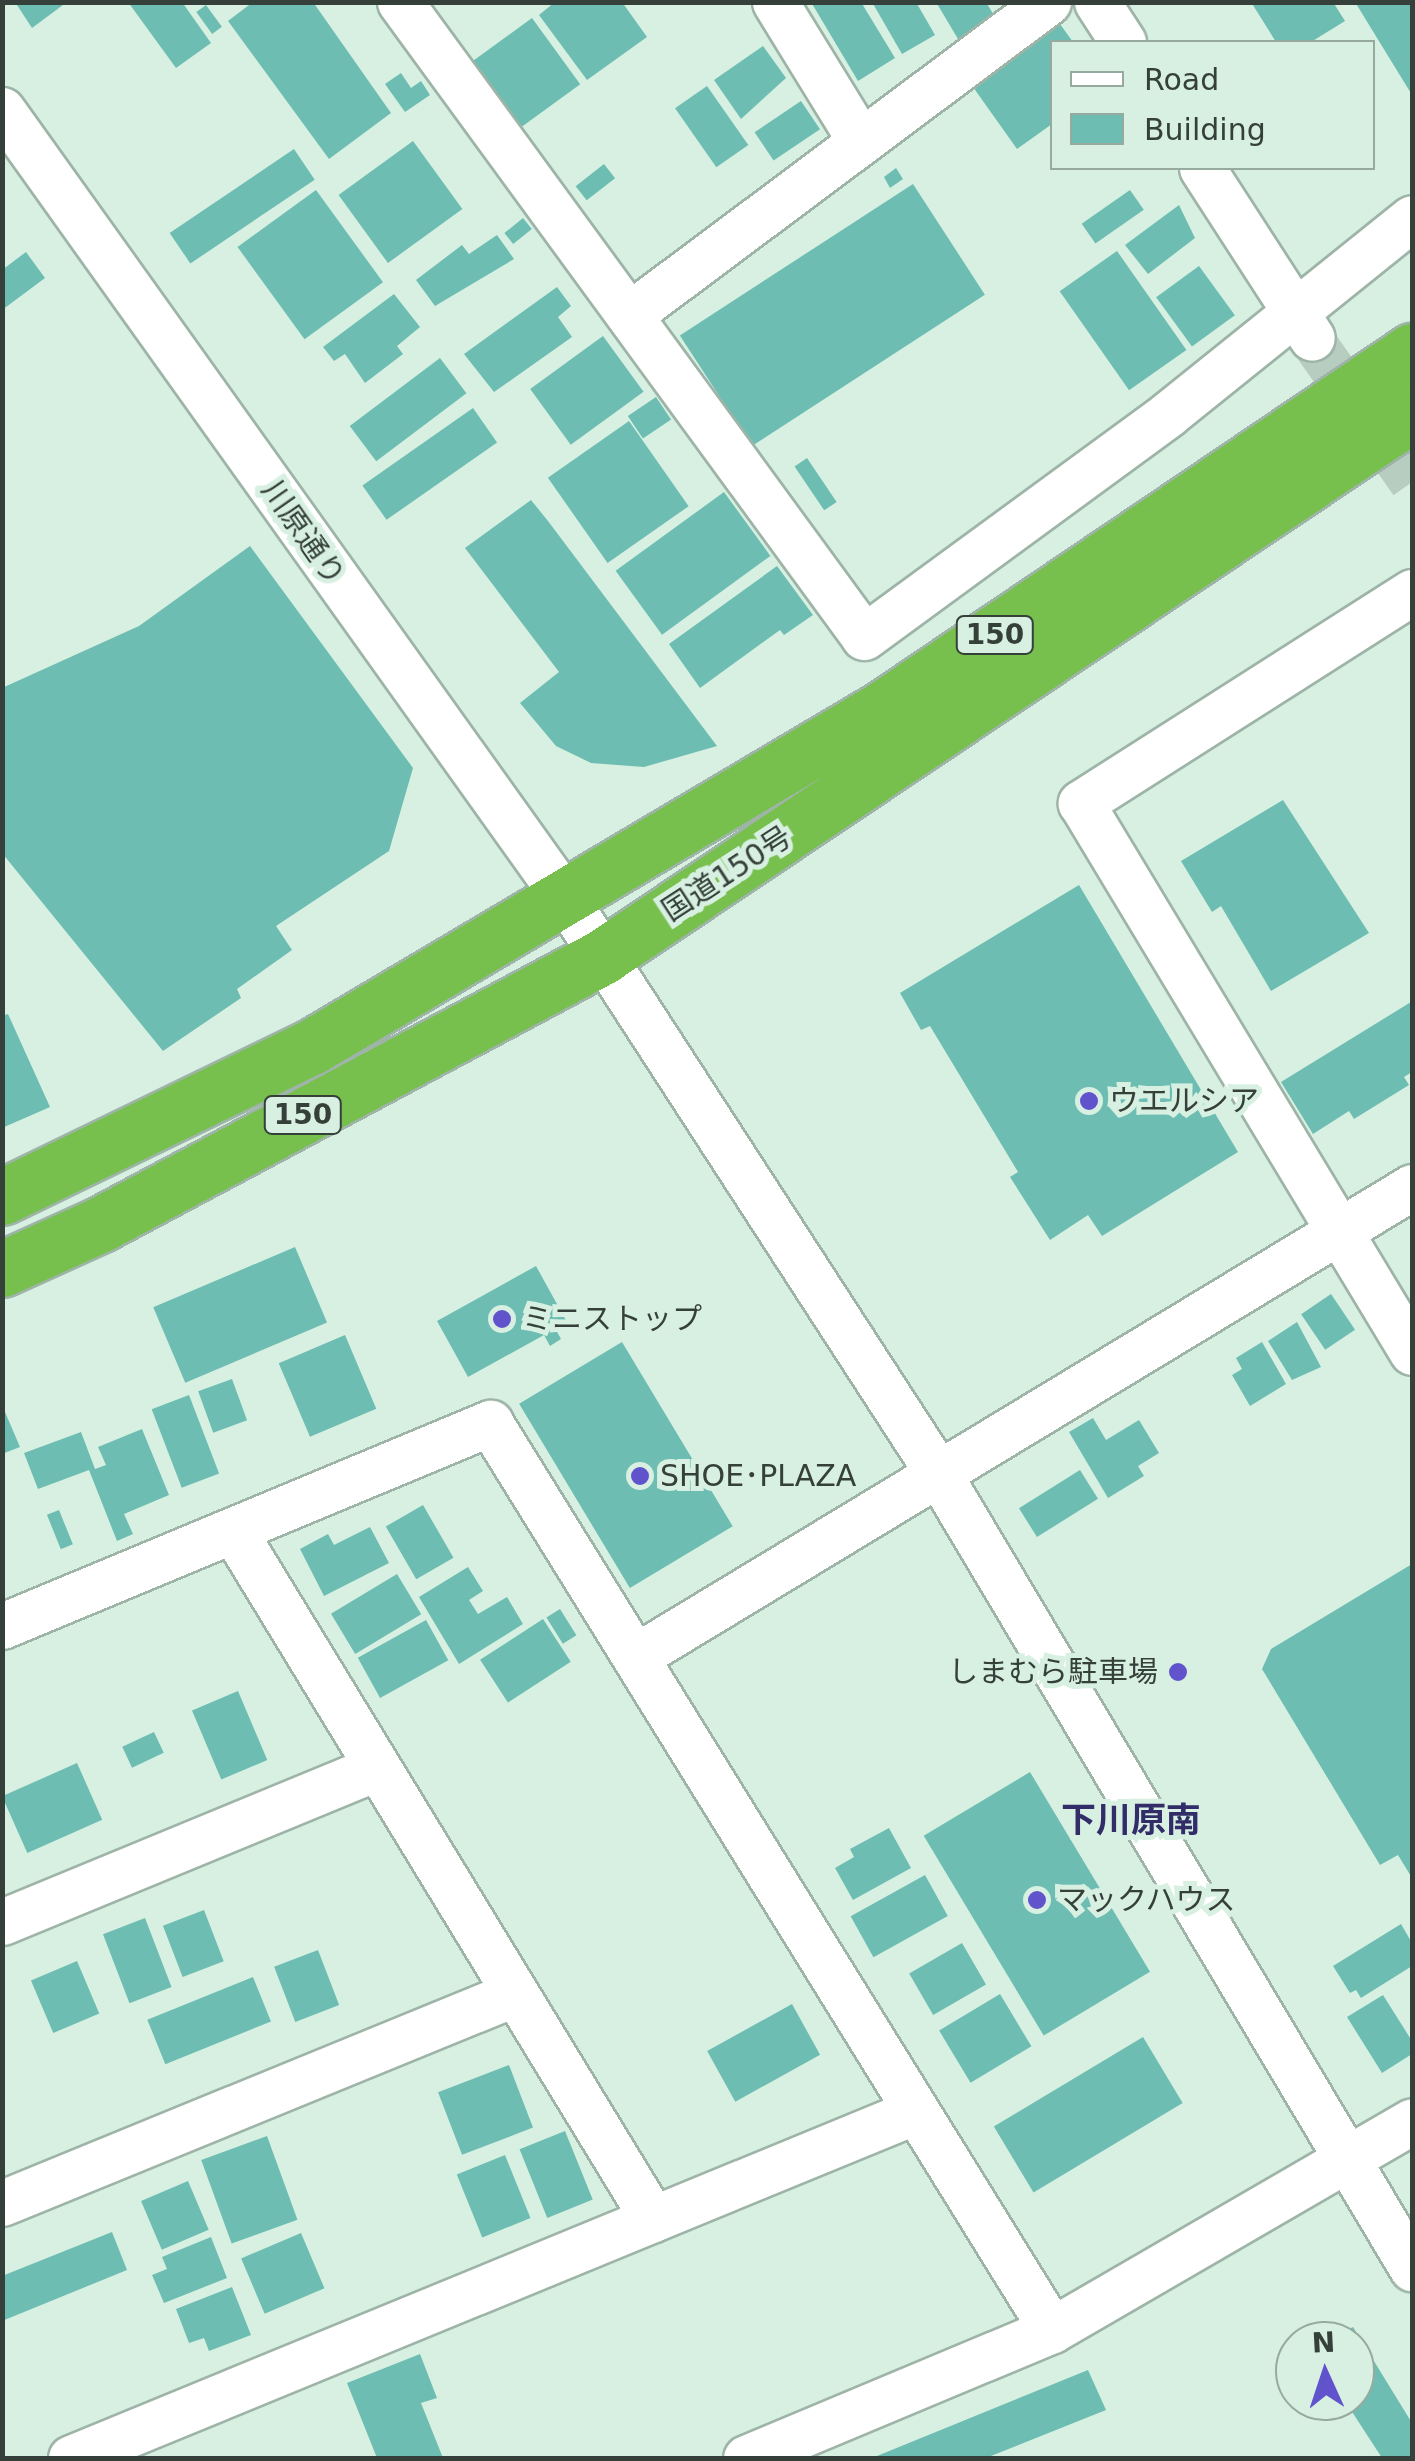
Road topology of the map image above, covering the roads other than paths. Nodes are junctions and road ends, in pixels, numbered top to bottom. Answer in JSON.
{"nodes":[{"id":1,"x":400,"y":2,"type":"edge"},
{"id":2,"x":775,"y":2,"type":"edge"},
{"id":3,"x":1048,"y":2,"type":"edge"},
{"id":4,"x":1098,"y":2,"type":"edge"},
{"id":5,"x":1122,"y":40,"type":"edge"},
{"id":6,"x":2,"y":110,"type":"edge"},
{"id":7,"x":861,"y":142,"type":"junction"},
{"id":8,"x":1203,"y":170,"type":"edge"},
{"id":9,"x":1412,"y":218,"type":"edge"},
{"id":10,"x":629,"y":316,"type":"junction"},
{"id":11,"x":1305,"y":328,"type":"junction"},
{"id":12,"x":1412,"y":351,"type":"edge"},
{"id":13,"x":1412,"y":414,"type":"edge"},
{"id":14,"x":1412,"y":592,"type":"edge"},
{"id":15,"x":565,"y":898,"type":"junction"},
{"id":16,"x":602,"y":957,"type":"junction"},
{"id":17,"x":1412,"y":1187,"type":"edge"},
{"id":18,"x":2,"y":1197,"type":"edge"},
{"id":19,"x":1340,"y":1230,"type":"junction"},
{"id":20,"x":2,"y":1269,"type":"edge"},
{"id":21,"x":1412,"y":1352,"type":"edge"},
{"id":22,"x":938,"y":1472,"type":"junction"},
{"id":23,"x":232,"y":1530,"type":"junction"},
{"id":24,"x":2,"y":1626,"type":"edge"},
{"id":25,"x":635,"y":1657,"type":"junction"},
{"id":26,"x":373,"y":1769,"type":"junction"},
{"id":27,"x":2,"y":1922,"type":"edge"},
{"id":28,"x":513,"y":1994,"type":"junction"},
{"id":29,"x":916,"y":2111,"type":"junction"},
{"id":30,"x":1412,"y":2120,"type":"edge"},
{"id":31,"x":1347,"y":2161,"type":"junction"},
{"id":32,"x":2,"y":2203,"type":"edge"},
{"id":33,"x":653,"y":2219,"type":"junction"},
{"id":34,"x":1412,"y":2268,"type":"edge"},
{"id":35,"x":1052,"y":2330,"type":"junction"},
{"id":36,"x":71,"y":2458,"type":"edge"},
{"id":37,"x":746,"y":2458,"type":"edge"}],
"edges":[{"from":1,"to":10,"type":"street"},
{"from":2,"to":7,"type":"street"},
{"from":3,"to":7,"type":"street"},
{"from":4,"to":5,"type":"street"},
{"from":6,"to":15,"type":"street","name":"川原通り"},
{"from":7,"to":10,"type":"street"},
{"from":8,"to":11,"type":"street"},
{"from":9,"to":11,"type":"street"},
{"from":10,"to":11,"type":"street"},
{"from":12,"to":15,"type":"highway","name":"国道150号","number":"150"},
{"from":13,"to":16,"type":"highway","name":"国道150号","number":"150"},
{"from":14,"to":19,"type":"street"},
{"from":15,"to":16,"type":"street","name":"川原通り"},
{"from":15,"to":18,"type":"highway","name":"国道150号","number":"150"},
{"from":16,"to":20,"type":"highway","name":"国道150号","number":"150"},
{"from":16,"to":22,"type":"street","name":"川原通り"},
{"from":17,"to":19,"type":"street"},
{"from":19,"to":21,"type":"street"},
{"from":19,"to":22,"type":"street"},
{"from":22,"to":25,"type":"street"},
{"from":22,"to":31,"type":"street","name":"川原通り"},
{"from":23,"to":24,"type":"street"},
{"from":23,"to":25,"type":"street"},
{"from":23,"to":26,"type":"street"},
{"from":25,"to":29,"type":"street"},
{"from":26,"to":27,"type":"street"},
{"from":26,"to":28,"type":"street"},
{"from":28,"to":32,"type":"street"},
{"from":28,"to":33,"type":"street"},
{"from":29,"to":33,"type":"street"},
{"from":29,"to":35,"type":"street"},
{"from":30,"to":31,"type":"street"},
{"from":31,"to":34,"type":"street","name":"川原通り"},
{"from":31,"to":35,"type":"street"},
{"from":33,"to":36,"type":"street"},
{"from":35,"to":37,"type":"street"}]}
